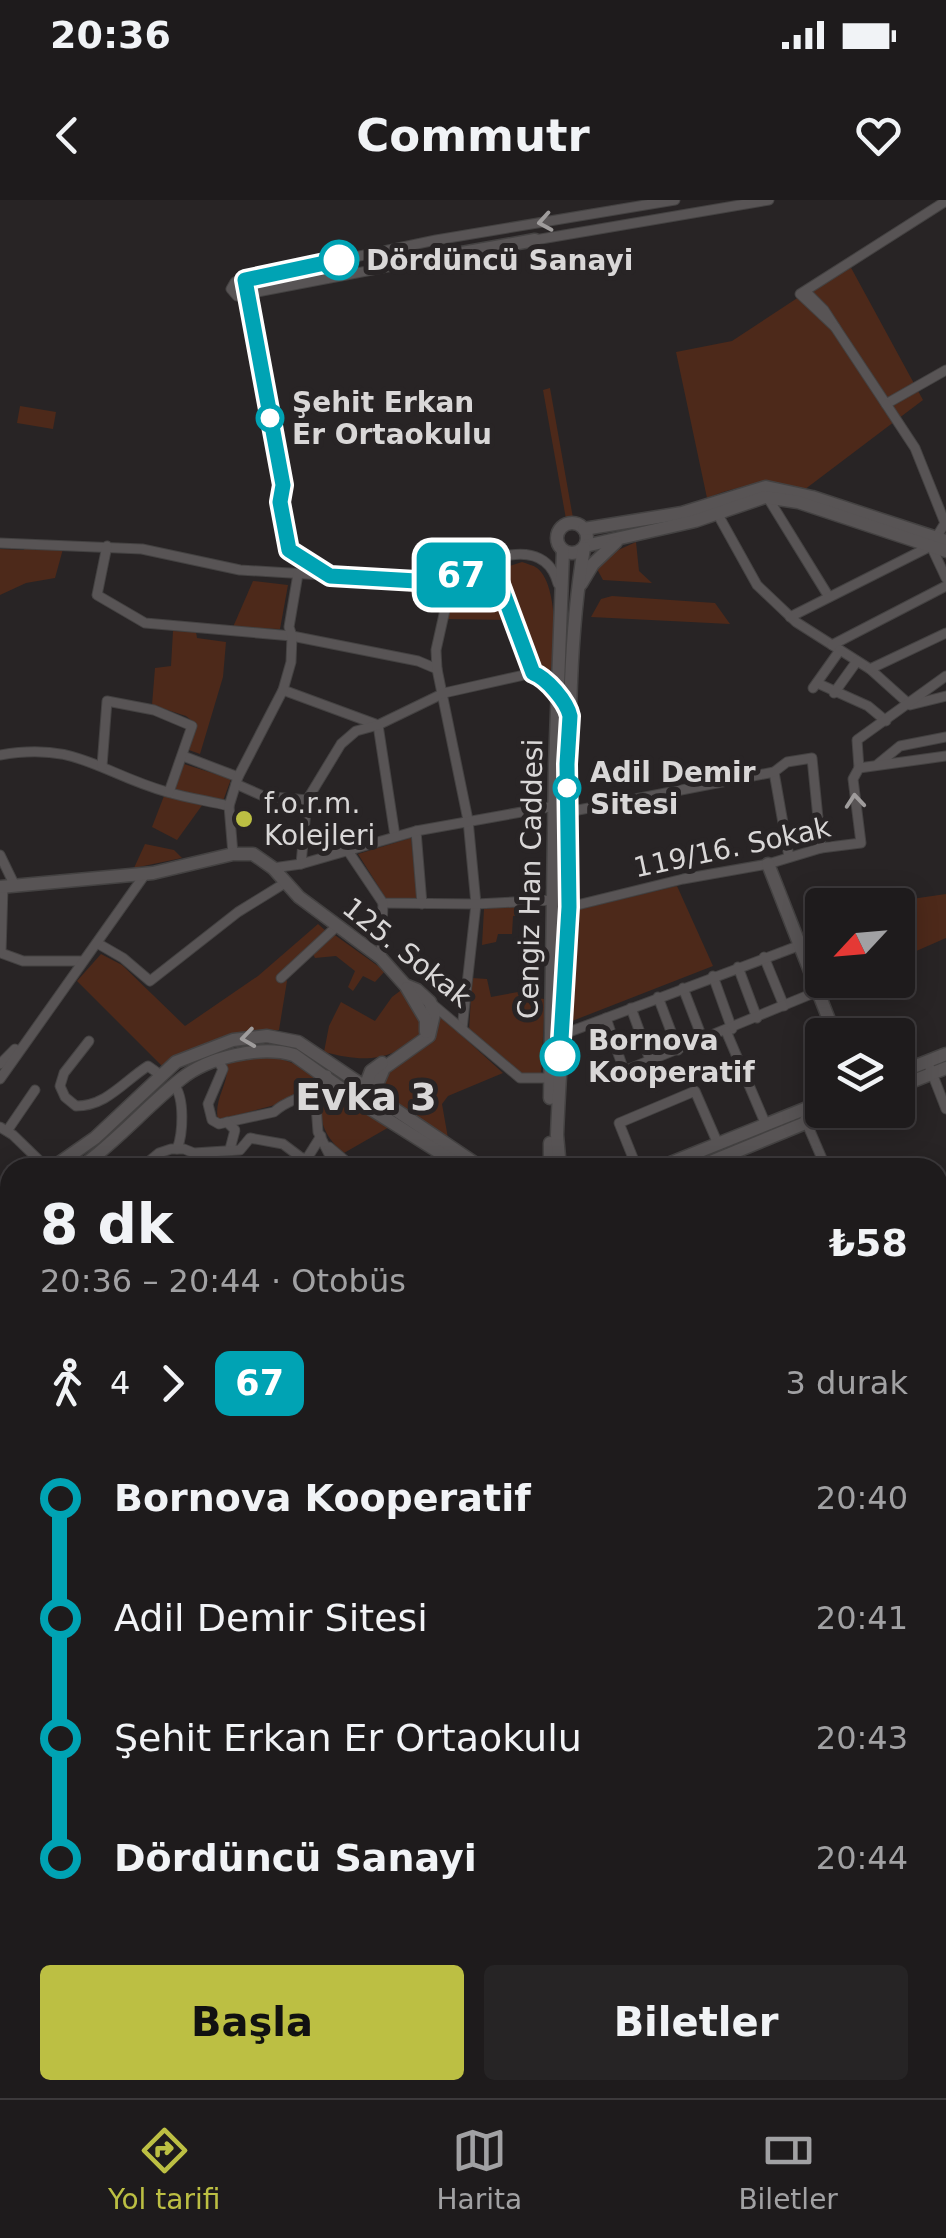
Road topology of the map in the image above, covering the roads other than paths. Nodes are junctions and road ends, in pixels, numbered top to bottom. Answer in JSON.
{"nodes":[{"id":1,"x":675,"y":200,"type":"edge"},
{"id":2,"x":768,"y":200,"type":"edge"},
{"id":3,"x":946,"y":201,"type":"edge"},
{"id":4,"x":535,"y":240,"type":"joint"},
{"id":5,"x":445,"y":256,"type":"joint"},
{"id":6,"x":946,"y":370,"type":"edge"},
{"id":7,"x":886,"y":404,"type":"junction"},
{"id":8,"x":768,"y":498,"type":"junction"},
{"id":9,"x":716,"y":513,"type":"junction"},
{"id":10,"x":584,"y":529,"type":"junction"},
{"id":11,"x":622,"y":538,"type":"junction"},
{"id":12,"x":938,"y":542,"type":"edge"},
{"id":13,"x":0,"y":543,"type":"edge"},
{"id":14,"x":108,"y":546,"type":"junction"},
{"id":15,"x":584,"y":547,"type":"junction"},
{"id":16,"x":562,"y":550,"type":"junction"},
{"id":17,"x":946,"y":551,"type":"edge"},
{"id":18,"x":538,"y":556,"type":"junction"},
{"id":19,"x":494,"y":560,"type":"junction"},
{"id":20,"x":298,"y":574,"type":"junction"},
{"id":21,"x":946,"y":578,"type":"edge"},
{"id":22,"x":451,"y":583,"type":"junction"},
{"id":23,"x":946,"y":586,"type":"edge"},
{"id":24,"x":560,"y":591,"type":"junction"},
{"id":25,"x":576,"y":595,"type":"junction"},
{"id":26,"x":830,"y":598,"type":"junction"},
{"id":27,"x":790,"y":617,"type":"junction"},
{"id":28,"x":946,"y":634,"type":"edge"},
{"id":29,"x":292,"y":636,"type":"junction"},
{"id":30,"x":836,"y":648,"type":"junction"},
{"id":31,"x":858,"y":661,"type":"junction"},
{"id":32,"x":437,"y":669,"type":"junction"},
{"id":33,"x":870,"y":670,"type":"junction"},
{"id":34,"x":533,"y":673,"type":"junction"},
{"id":35,"x":946,"y":676,"type":"edge"},
{"id":36,"x":283,"y":690,"type":"junction"},
{"id":37,"x":444,"y":693,"type":"junction"},
{"id":38,"x":834,"y":693,"type":"junction"},
{"id":39,"x":946,"y":696,"type":"edge"},
{"id":40,"x":564,"y":704,"type":"junction"},
{"id":41,"x":910,"y":705,"type":"junction"},
{"id":42,"x":886,"y":721,"type":"junction"},
{"id":43,"x":378,"y":725,"type":"junction"},
{"id":44,"x":946,"y":738,"type":"edge"},
{"id":45,"x":0,"y":755,"type":"edge"},
{"id":46,"x":183,"y":756,"type":"junction"},
{"id":47,"x":946,"y":756,"type":"edge"},
{"id":48,"x":878,"y":764,"type":"junction"},
{"id":49,"x":102,"y":766,"type":"junction"},
{"id":50,"x":859,"y":768,"type":"junction"},
{"id":51,"x":774,"y":772,"type":"junction"},
{"id":52,"x":237,"y":781,"type":"junction"},
{"id":53,"x":169,"y":792,"type":"junction"},
{"id":54,"x":308,"y":800,"type":"junction"},
{"id":55,"x":229,"y":806,"type":"junction"},
{"id":56,"x":561,"y":809,"type":"junction"},
{"id":57,"x":468,"y":820,"type":"junction"},
{"id":58,"x":416,"y":831,"type":"junction"},
{"id":59,"x":395,"y":836,"type":"junction"},
{"id":60,"x":821,"y":848,"type":"junction"},
{"id":61,"x":348,"y":851,"type":"junction"},
{"id":62,"x":233,"y":854,"type":"junction"},
{"id":63,"x":0,"y":855,"type":"edge"},
{"id":64,"x":789,"y":856,"type":"junction"},
{"id":65,"x":300,"y":864,"type":"junction"},
{"id":66,"x":768,"y":864,"type":"junction"},
{"id":67,"x":274,"y":868,"type":"junction"},
{"id":68,"x":146,"y":874,"type":"junction"},
{"id":69,"x":285,"y":883,"type":"junction"},
{"id":70,"x":6,"y":886,"type":"edge"},
{"id":71,"x":383,"y":903,"type":"junction"},
{"id":72,"x":422,"y":904,"type":"junction"},
{"id":73,"x":476,"y":904,"type":"junction"},
{"id":74,"x":562,"y":904,"type":"junction"},
{"id":75,"x":336,"y":927,"type":"junction"},
{"id":76,"x":98,"y":943,"type":"junction"},
{"id":77,"x":798,"y":946,"type":"junction"},
{"id":78,"x":0,"y":952,"type":"edge"},
{"id":79,"x":764,"y":957,"type":"junction"},
{"id":80,"x":381,"y":958,"type":"junction"},
{"id":81,"x":82,"y":961,"type":"junction"},
{"id":82,"x":805,"y":964,"type":"edge"},
{"id":83,"x":738,"y":967,"type":"junction"},
{"id":84,"x":713,"y":976,"type":"junction"},
{"id":85,"x":281,"y":978,"type":"dead end"},
{"id":86,"x":683,"y":988,"type":"junction"},
{"id":87,"x":658,"y":997,"type":"junction"},
{"id":88,"x":805,"y":997,"type":"edge"},
{"id":89,"x":425,"y":1004,"type":"junction"},
{"id":90,"x":784,"y":1006,"type":"junction"},
{"id":91,"x":632,"y":1008,"type":"junction"},
{"id":92,"x":606,"y":1018,"type":"junction"},
{"id":93,"x":757,"y":1018,"type":"junction"},
{"id":94,"x":462,"y":1029,"type":"junction"},
{"id":95,"x":729,"y":1030,"type":"junction"},
{"id":96,"x":31,"y":1032,"type":"junction"},
{"id":97,"x":562,"y":1035,"type":"junction"},
{"id":98,"x":703,"y":1040,"type":"junction"},
{"id":99,"x":89,"y":1041,"type":"dead end"},
{"id":100,"x":284,"y":1044,"type":"junction"},
{"id":101,"x":678,"y":1050,"type":"junction"},
{"id":102,"x":946,"y":1054,"type":"edge"},
{"id":103,"x":218,"y":1060,"type":"junction"},
{"id":104,"x":650,"y":1060,"type":"junction"},
{"id":105,"x":0,"y":1064,"type":"edge"},
{"id":106,"x":935,"y":1067,"type":"edge"},
{"id":107,"x":327,"y":1075,"type":"junction"},
{"id":108,"x":162,"y":1076,"type":"junction"},
{"id":109,"x":550,"y":1078,"type":"junction"},
{"id":110,"x":0,"y":1079,"type":"edge"},
{"id":111,"x":174,"y":1085,"type":"junction"},
{"id":112,"x":35,"y":1090,"type":"dead end"},
{"id":113,"x":315,"y":1092,"type":"junction"},
{"id":114,"x":369,"y":1096,"type":"junction"},
{"id":115,"x":946,"y":1109,"type":"edge"},
{"id":116,"x":804,"y":1116,"type":"junction"},
{"id":117,"x":227,"y":1122,"type":"junction"},
{"id":118,"x":766,"y":1125,"type":"junction"},
{"id":119,"x":3,"y":1129,"type":"edge"},
{"id":120,"x":324,"y":1140,"type":"junction"},
{"id":121,"x":718,"y":1144,"type":"junction"},
{"id":122,"x":177,"y":1149,"type":"junction"},
{"id":123,"x":230,"y":1149,"type":"junction"},
{"id":124,"x":194,"y":1153,"type":"junction"},
{"id":125,"x":37,"y":1158,"type":"edge"},
{"id":126,"x":65,"y":1158,"type":"edge"},
{"id":127,"x":92,"y":1158,"type":"edge"},
{"id":128,"x":152,"y":1158,"type":"edge"},
{"id":129,"x":205,"y":1158,"type":"edge"},
{"id":130,"x":302,"y":1158,"type":"edge"},
{"id":131,"x":311,"y":1158,"type":"edge"},
{"id":132,"x":332,"y":1158,"type":"edge"},
{"id":133,"x":343,"y":1158,"type":"edge"},
{"id":134,"x":451,"y":1158,"type":"edge"},
{"id":135,"x":466,"y":1158,"type":"edge"},
{"id":136,"x":555,"y":1158,"type":"edge"},
{"id":137,"x":556,"y":1158,"type":"edge"},
{"id":138,"x":633,"y":1158,"type":"edge"},
{"id":139,"x":691,"y":1158,"type":"edge"},
{"id":140,"x":717,"y":1158,"type":"edge"},
{"id":141,"x":822,"y":1158,"type":"edge"}],
"edges":[{"from":1,"to":5,"type":"street","one_way":true},
{"from":2,"to":4,"type":"street"},
{"from":3,"to":7,"type":"street"},
{"from":4,"to":5,"type":"main road"},
{"from":6,"to":7,"type":"street"},
{"from":7,"to":12,"type":"street"},
{"from":8,"to":9,"type":"main road"},
{"from":8,"to":12,"type":"main road"},
{"from":8,"to":26,"type":"street"},
{"from":9,"to":11,"type":"main road"},
{"from":9,"to":27,"type":"street"},
{"from":10,"to":12,"type":"main road"},
{"from":10,"to":15,"type":"main road"},
{"from":10,"to":16,"type":"main road"},
{"from":11,"to":15,"type":"main road"},
{"from":11,"to":25,"type":"main road"},
{"from":12,"to":17,"type":"main road"},
{"from":12,"to":21,"type":"street"},
{"from":12,"to":26,"type":"street"},
{"from":13,"to":14,"type":"street"},
{"from":14,"to":20,"type":"street"},
{"from":14,"to":29,"type":"street"},
{"from":15,"to":16,"type":"main road"},
{"from":15,"to":25,"type":"main road","name":"Cengiz Han Caddesi"},
{"from":16,"to":18,"type":"street"},
{"from":16,"to":24,"type":"main road","name":"Cengiz Han Caddesi"},
{"from":18,"to":19,"type":"street"},
{"from":18,"to":24,"type":"street"},
{"from":19,"to":22,"type":"street"},
{"from":19,"to":34,"type":"street"},
{"from":20,"to":22,"type":"street"},
{"from":20,"to":29,"type":"street"},
{"from":22,"to":32,"type":"street"},
{"from":23,"to":30,"type":"street"},
{"from":24,"to":40,"type":"main road","name":"Cengiz Han Caddesi"},
{"from":25,"to":40,"type":"main road","name":"Cengiz Han Caddesi"},
{"from":26,"to":27,"type":"street"},
{"from":27,"to":30,"type":"street"},
{"from":28,"to":33,"type":"street"},
{"from":29,"to":32,"type":"street"},
{"from":29,"to":36,"type":"street"},
{"from":30,"to":31,"type":"street"},
{"from":30,"to":38,"type":"street"},
{"from":31,"to":33,"type":"street"},
{"from":31,"to":38,"type":"street"},
{"from":32,"to":37,"type":"street"},
{"from":33,"to":41,"type":"street"},
{"from":34,"to":37,"type":"street"},
{"from":34,"to":40,"type":"street"},
{"from":35,"to":41,"type":"street"},
{"from":36,"to":43,"type":"street"},
{"from":36,"to":52,"type":"street"},
{"from":37,"to":43,"type":"street"},
{"from":37,"to":57,"type":"street"},
{"from":38,"to":42,"type":"street"},
{"from":39,"to":41,"type":"street"},
{"from":40,"to":56,"type":"main road","name":"Cengiz Han Caddesi"},
{"from":41,"to":42,"type":"street"},
{"from":42,"to":50,"type":"street"},
{"from":43,"to":54,"type":"street"},
{"from":43,"to":59,"type":"street"},
{"from":44,"to":48,"type":"street"},
{"from":45,"to":49,"type":"street"},
{"from":46,"to":49,"type":"street"},
{"from":46,"to":52,"type":"street"},
{"from":46,"to":53,"type":"street"},
{"from":47,"to":48,"type":"street"},
{"from":48,"to":50,"type":"street"},
{"from":49,"to":53,"type":"street"},
{"from":60,"to":50,"type":"street","name":"119/16. Sokak","one_way":true},
{"from":51,"to":56,"type":"street"},
{"from":51,"to":60,"type":"street"},
{"from":51,"to":64,"type":"street"},
{"from":52,"to":54,"type":"street"},
{"from":52,"to":55,"type":"street"},
{"from":53,"to":55,"type":"street"},
{"from":54,"to":65,"type":"street"},
{"from":55,"to":62,"type":"street"},
{"from":56,"to":57,"type":"street"},
{"from":56,"to":74,"type":"main road","name":"Cengiz Han Caddesi"},
{"from":57,"to":58,"type":"street"},
{"from":57,"to":73,"type":"street"},
{"from":58,"to":59,"type":"street"},
{"from":58,"to":72,"type":"street"},
{"from":59,"to":61,"type":"street"},
{"from":60,"to":64,"type":"street","name":"119/16. Sokak"},
{"from":61,"to":65,"type":"street"},
{"from":61,"to":71,"type":"street"},
{"from":62,"to":67,"type":"main road"},
{"from":62,"to":68,"type":"main road"},
{"from":63,"to":70,"type":"street"},
{"from":64,"to":66,"type":"street","name":"119/16. Sokak"},
{"from":65,"to":67,"type":"street"},
{"from":66,"to":74,"type":"street","name":"119/16. Sokak"},
{"from":66,"to":77,"type":"main road"},
{"from":67,"to":69,"type":"main road","name":"125. Sokak"},
{"from":68,"to":70,"type":"main road"},
{"from":68,"to":76,"type":"street"},
{"from":69,"to":75,"type":"main road","name":"125. Sokak"},
{"from":69,"to":76,"type":"street"},
{"from":70,"to":78,"type":"street"},
{"from":71,"to":72,"type":"street","name":"119/16. Sokak"},
{"from":71,"to":80,"type":"street"},
{"from":72,"to":73,"type":"street","name":"119/16. Sokak"},
{"from":73,"to":74,"type":"street","name":"119/16. Sokak"},
{"from":73,"to":94,"type":"street"},
{"from":74,"to":97,"type":"main road","name":"Cengiz Han Caddesi"},
{"from":74,"to":109,"type":"main road","name":"Cengiz Han Caddesi"},
{"from":75,"to":80,"type":"main road","name":"125. Sokak"},
{"from":75,"to":85,"type":"street"},
{"from":76,"to":81,"type":"street"},
{"from":77,"to":79,"type":"street"},
{"from":77,"to":82,"type":"main road"},
{"from":78,"to":81,"type":"street"},
{"from":79,"to":83,"type":"street"},
{"from":79,"to":90,"type":"street"},
{"from":80,"to":89,"type":"main road","name":"125. Sokak"},
{"from":81,"to":96,"type":"street"},
{"from":83,"to":84,"type":"street"},
{"from":83,"to":93,"type":"street"},
{"from":84,"to":86,"type":"street"},
{"from":84,"to":95,"type":"street"},
{"from":86,"to":87,"type":"street"},
{"from":86,"to":98,"type":"street"},
{"from":87,"to":91,"type":"street"},
{"from":87,"to":101,"type":"street"},
{"from":88,"to":90,"type":"street"},
{"from":89,"to":94,"type":"street","name":"125. Sokak"},
{"from":89,"to":114,"type":"main road"},
{"from":90,"to":93,"type":"street"},
{"from":91,"to":92,"type":"street"},
{"from":91,"to":104,"type":"street"},
{"from":92,"to":97,"type":"street"},
{"from":92,"to":104,"type":"street"},
{"from":93,"to":95,"type":"street"},
{"from":94,"to":109,"type":"street","name":"125. Sokak"},
{"from":95,"to":98,"type":"street"},
{"from":95,"to":118,"type":"street"},
{"from":96,"to":105,"type":"street"},
{"from":96,"to":110,"type":"street"},
{"from":97,"to":137,"type":"main road","name":"Cengiz Han Caddesi"},
{"from":98,"to":101,"type":"street"},
{"from":99,"to":108,"type":"street"},
{"from":100,"to":103,"type":"main road"},
{"from":100,"to":107,"type":"main road"},
{"from":100,"to":108,"type":"main road","one_way":true},
{"from":100,"to":114,"type":"main road"},
{"from":101,"to":104,"type":"street"},
{"from":102,"to":106,"type":"main road"},
{"from":103,"to":111,"type":"main road"},
{"from":103,"to":117,"type":"street"},
{"from":106,"to":115,"type":"street"},
{"from":107,"to":113,"type":"street"},
{"from":107,"to":114,"type":"main road"},
{"from":108,"to":126,"type":"main road"},
{"from":109,"to":136,"type":"main road","name":"Cengiz Han Caddesi"},
{"from":111,"to":122,"type":"street"},
{"from":111,"to":127,"type":"main road"},
{"from":112,"to":119,"type":"street"},
{"from":113,"to":117,"type":"street"},
{"from":113,"to":120,"type":"street"},
{"from":114,"to":134,"type":"main road"},
{"from":114,"to":135,"type":"main road"},
{"from":116,"to":118,"type":"main road"},
{"from":116,"to":140,"type":"main road"},
{"from":116,"to":141,"type":"street"},
{"from":117,"to":123,"type":"street"},
{"from":118,"to":121,"type":"main road"},
{"from":119,"to":125,"type":"street"},
{"from":120,"to":131,"type":"street"},
{"from":120,"to":132,"type":"street"},
{"from":120,"to":133,"type":"street"},
{"from":121,"to":138,"type":"street"},
{"from":121,"to":139,"type":"main road"},
{"from":122,"to":124,"type":"street"},
{"from":122,"to":128,"type":"street"},
{"from":123,"to":124,"type":"street"},
{"from":123,"to":130,"type":"street"},
{"from":124,"to":129,"type":"street"}]}
